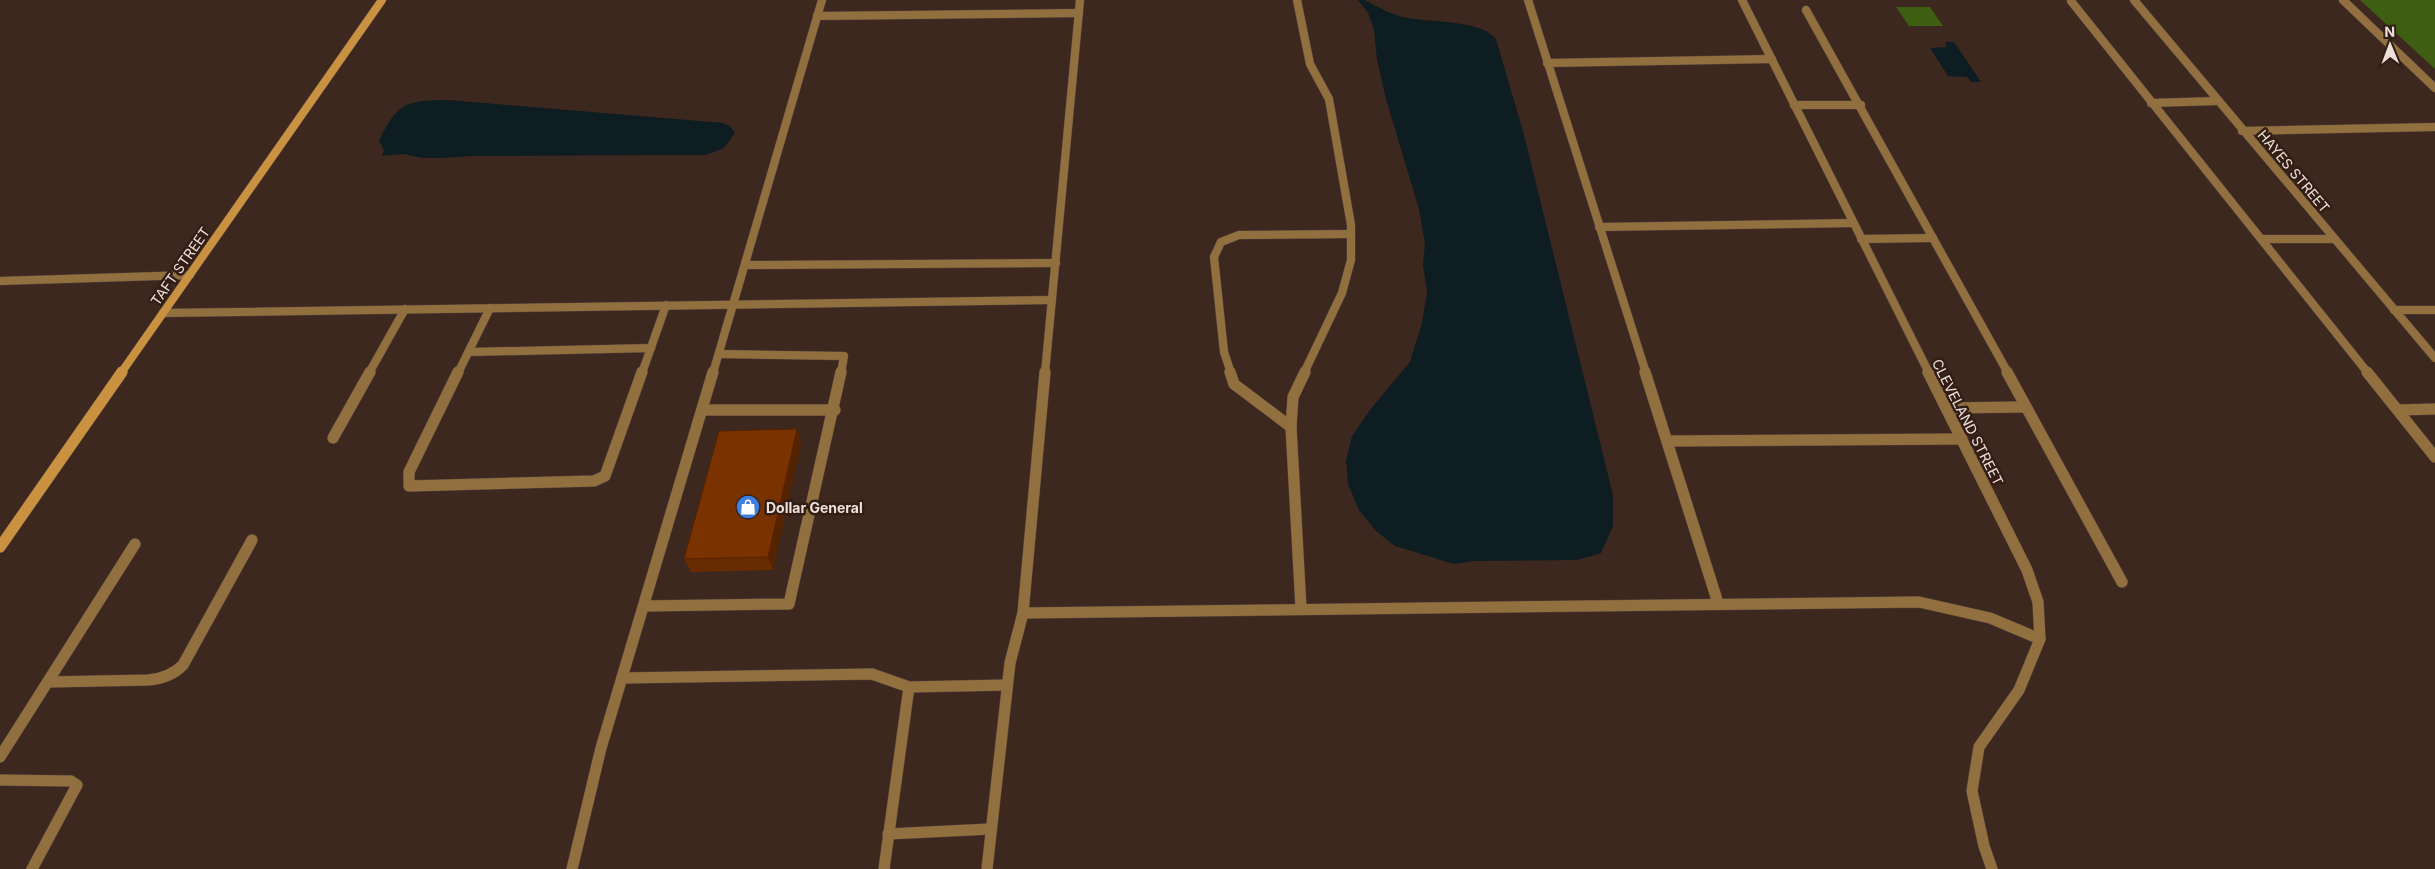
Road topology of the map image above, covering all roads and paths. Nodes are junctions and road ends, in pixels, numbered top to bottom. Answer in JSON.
{"nodes":[{"id":1,"x":382,"y":0,"type":"edge"},
{"id":2,"x":822,"y":0,"type":"edge"},
{"id":3,"x":1080,"y":0,"type":"edge"},
{"id":4,"x":1297,"y":0,"type":"edge"},
{"id":5,"x":1528,"y":0,"type":"edge"},
{"id":6,"x":1742,"y":0,"type":"edge"},
{"id":7,"x":2134,"y":0,"type":"edge"},
{"id":8,"x":2344,"y":0,"type":"edge"},
{"id":9,"x":2072,"y":1,"type":"dead end"},
{"id":10,"x":1806,"y":10,"type":"dead end"},
{"id":11,"x":1079,"y":13,"type":"junction"},
{"id":12,"x":817,"y":16,"type":"junction"},
{"id":13,"x":1772,"y":60,"type":"junction"},
{"id":14,"x":1547,"y":63,"type":"junction"},
{"id":15,"x":2435,"y":88,"type":"edge"},
{"id":16,"x":2217,"y":101,"type":"junction"},
{"id":17,"x":2151,"y":102,"type":"junction"},
{"id":18,"x":1794,"y":105,"type":"junction"},
{"id":19,"x":1861,"y":105,"type":"junction"},
{"id":20,"x":2435,"y":127,"type":"edge"},
{"id":21,"x":2242,"y":131,"type":"junction"},
{"id":22,"x":1853,"y":223,"type":"junction"},
{"id":23,"x":1599,"y":227,"type":"junction"},
{"id":24,"x":1351,"y":234,"type":"junction"},
{"id":25,"x":1933,"y":238,"type":"junction"},
{"id":26,"x":1861,"y":239,"type":"junction"},
{"id":27,"x":2262,"y":239,"type":"junction"},
{"id":28,"x":2334,"y":240,"type":"junction"},
{"id":29,"x":1056,"y":263,"type":"junction"},
{"id":30,"x":745,"y":265,"type":"junction"},
{"id":31,"x":190,"y":276,"type":"junction"},
{"id":32,"x":0,"y":281,"type":"edge"},
{"id":33,"x":1052,"y":300,"type":"junction"},
{"id":34,"x":666,"y":304,"type":"junction"},
{"id":35,"x":734,"y":304,"type":"junction"},
{"id":36,"x":490,"y":308,"type":"junction"},
{"id":37,"x":405,"y":309,"type":"junction"},
{"id":38,"x":2394,"y":310,"type":"junction"},
{"id":39,"x":2435,"y":310,"type":"edge"},
{"id":40,"x":163,"y":313,"type":"junction"},
{"id":41,"x":651,"y":348,"type":"junction"},
{"id":42,"x":469,"y":352,"type":"junction"},
{"id":43,"x":719,"y":354,"type":"junction"},
{"id":44,"x":2435,"y":358,"type":"edge"},
{"id":45,"x":2024,"y":407,"type":"junction"},
{"id":46,"x":1946,"y":408,"type":"junction"},
{"id":47,"x":2435,"y":409,"type":"edge"},
{"id":48,"x":702,"y":410,"type":"junction"},
{"id":49,"x":835,"y":410,"type":"junction"},
{"id":50,"x":2398,"y":410,"type":"junction"},
{"id":51,"x":1291,"y":427,"type":"junction"},
{"id":52,"x":333,"y":438,"type":"dead end"},
{"id":53,"x":1962,"y":439,"type":"junction"},
{"id":54,"x":1668,"y":442,"type":"junction"},
{"id":55,"x":2435,"y":457,"type":"edge"},
{"id":56,"x":252,"y":540,"type":"dead end"},
{"id":57,"x":135,"y":544,"type":"dead end"},
{"id":58,"x":0,"y":547,"type":"edge"},
{"id":59,"x":2122,"y":582,"type":"dead end"},
{"id":60,"x":1718,"y":603,"type":"junction"},
{"id":61,"x":644,"y":606,"type":"junction"},
{"id":62,"x":1301,"y":608,"type":"junction"},
{"id":63,"x":1023,"y":613,"type":"junction"},
{"id":64,"x":2040,"y":639,"type":"junction"},
{"id":65,"x":622,"y":678,"type":"junction"},
{"id":66,"x":48,"y":682,"type":"junction"},
{"id":67,"x":1007,"y":685,"type":"junction"},
{"id":68,"x":909,"y":687,"type":"junction"},
{"id":69,"x":0,"y":757,"type":"edge"},
{"id":70,"x":0,"y":780,"type":"edge"},
{"id":71,"x":990,"y":830,"type":"junction"},
{"id":72,"x":888,"y":834,"type":"junction"},
{"id":73,"x":32,"y":869,"type":"edge"},
{"id":74,"x":572,"y":869,"type":"edge"},
{"id":75,"x":884,"y":869,"type":"edge"},
{"id":76,"x":987,"y":869,"type":"edge"},
{"id":77,"x":1992,"y":869,"type":"edge"}],
"edges":[{"from":1,"to":31,"type":"main road","name":"TAFT STREET"},
{"from":2,"to":12,"type":"street"},
{"from":3,"to":11,"type":"street"},
{"from":4,"to":24,"type":"street"},
{"from":5,"to":14,"type":"street"},
{"from":6,"to":13,"type":"street","name":"CLEVELAND STREET"},
{"from":7,"to":16,"type":"street","name":"HAYES STREET"},
{"from":8,"to":15,"type":"street"},
{"from":9,"to":17,"type":"street"},
{"from":10,"to":19,"type":"street"},
{"from":11,"to":12,"type":"street"},
{"from":11,"to":29,"type":"street"},
{"from":12,"to":30,"type":"street"},
{"from":13,"to":14,"type":"street"},
{"from":13,"to":18,"type":"street","name":"CLEVELAND STREET"},
{"from":14,"to":23,"type":"street"},
{"from":16,"to":17,"type":"street"},
{"from":16,"to":21,"type":"street","name":"HAYES STREET"},
{"from":17,"to":27,"type":"street"},
{"from":18,"to":19,"type":"street"},
{"from":18,"to":22,"type":"street","name":"CLEVELAND STREET"},
{"from":19,"to":25,"type":"street"},
{"from":20,"to":21,"type":"street"},
{"from":21,"to":28,"type":"street","name":"HAYES STREET"},
{"from":22,"to":23,"type":"street"},
{"from":22,"to":26,"type":"street","name":"CLEVELAND STREET"},
{"from":23,"to":54,"type":"street"},
{"from":24,"to":51,"type":"street"},
{"from":24,"to":51,"type":"street"},
{"from":25,"to":26,"type":"street"},
{"from":25,"to":45,"type":"street"},
{"from":26,"to":46,"type":"street","name":"CLEVELAND STREET"},
{"from":27,"to":28,"type":"street"},
{"from":27,"to":50,"type":"street"},
{"from":28,"to":38,"type":"street","name":"HAYES STREET"},
{"from":29,"to":30,"type":"street"},
{"from":29,"to":33,"type":"street"},
{"from":30,"to":35,"type":"street"},
{"from":31,"to":32,"type":"street"},
{"from":31,"to":40,"type":"main road","name":"TAFT STREET"},
{"from":33,"to":35,"type":"street"},
{"from":33,"to":63,"type":"street"},
{"from":34,"to":35,"type":"street"},
{"from":34,"to":36,"type":"street"},
{"from":34,"to":41,"type":"street"},
{"from":35,"to":43,"type":"street"},
{"from":36,"to":37,"type":"street"},
{"from":36,"to":42,"type":"street"},
{"from":37,"to":40,"type":"street"},
{"from":37,"to":52,"type":"street"},
{"from":38,"to":39,"type":"street"},
{"from":38,"to":44,"type":"street","name":"HAYES STREET"},
{"from":40,"to":58,"type":"main road","name":"TAFT STREET"},
{"from":41,"to":42,"type":"street"},
{"from":41,"to":42,"type":"street"},
{"from":43,"to":48,"type":"street"},
{"from":43,"to":49,"type":"street"},
{"from":45,"to":46,"type":"street"},
{"from":45,"to":59,"type":"street"},
{"from":46,"to":53,"type":"street","name":"CLEVELAND STREET"},
{"from":47,"to":50,"type":"street"},
{"from":48,"to":49,"type":"street"},
{"from":48,"to":61,"type":"street"},
{"from":49,"to":61,"type":"street"},
{"from":50,"to":55,"type":"street"},
{"from":51,"to":62,"type":"street"},
{"from":53,"to":54,"type":"street"},
{"from":53,"to":64,"type":"street","name":"CLEVELAND STREET"},
{"from":54,"to":60,"type":"street"},
{"from":56,"to":66,"type":"street"},
{"from":57,"to":66,"type":"street"},
{"from":60,"to":62,"type":"street"},
{"from":60,"to":64,"type":"street"},
{"from":61,"to":65,"type":"street"},
{"from":62,"to":63,"type":"street"},
{"from":63,"to":67,"type":"street"},
{"from":64,"to":77,"type":"street","name":"CLEVELAND STREET"},
{"from":65,"to":68,"type":"street"},
{"from":65,"to":74,"type":"street"},
{"from":66,"to":69,"type":"street"},
{"from":67,"to":68,"type":"street"},
{"from":67,"to":71,"type":"street"},
{"from":68,"to":72,"type":"street"},
{"from":70,"to":73,"type":"street"},
{"from":71,"to":72,"type":"street"},
{"from":71,"to":76,"type":"street"},
{"from":72,"to":75,"type":"street"}]}
